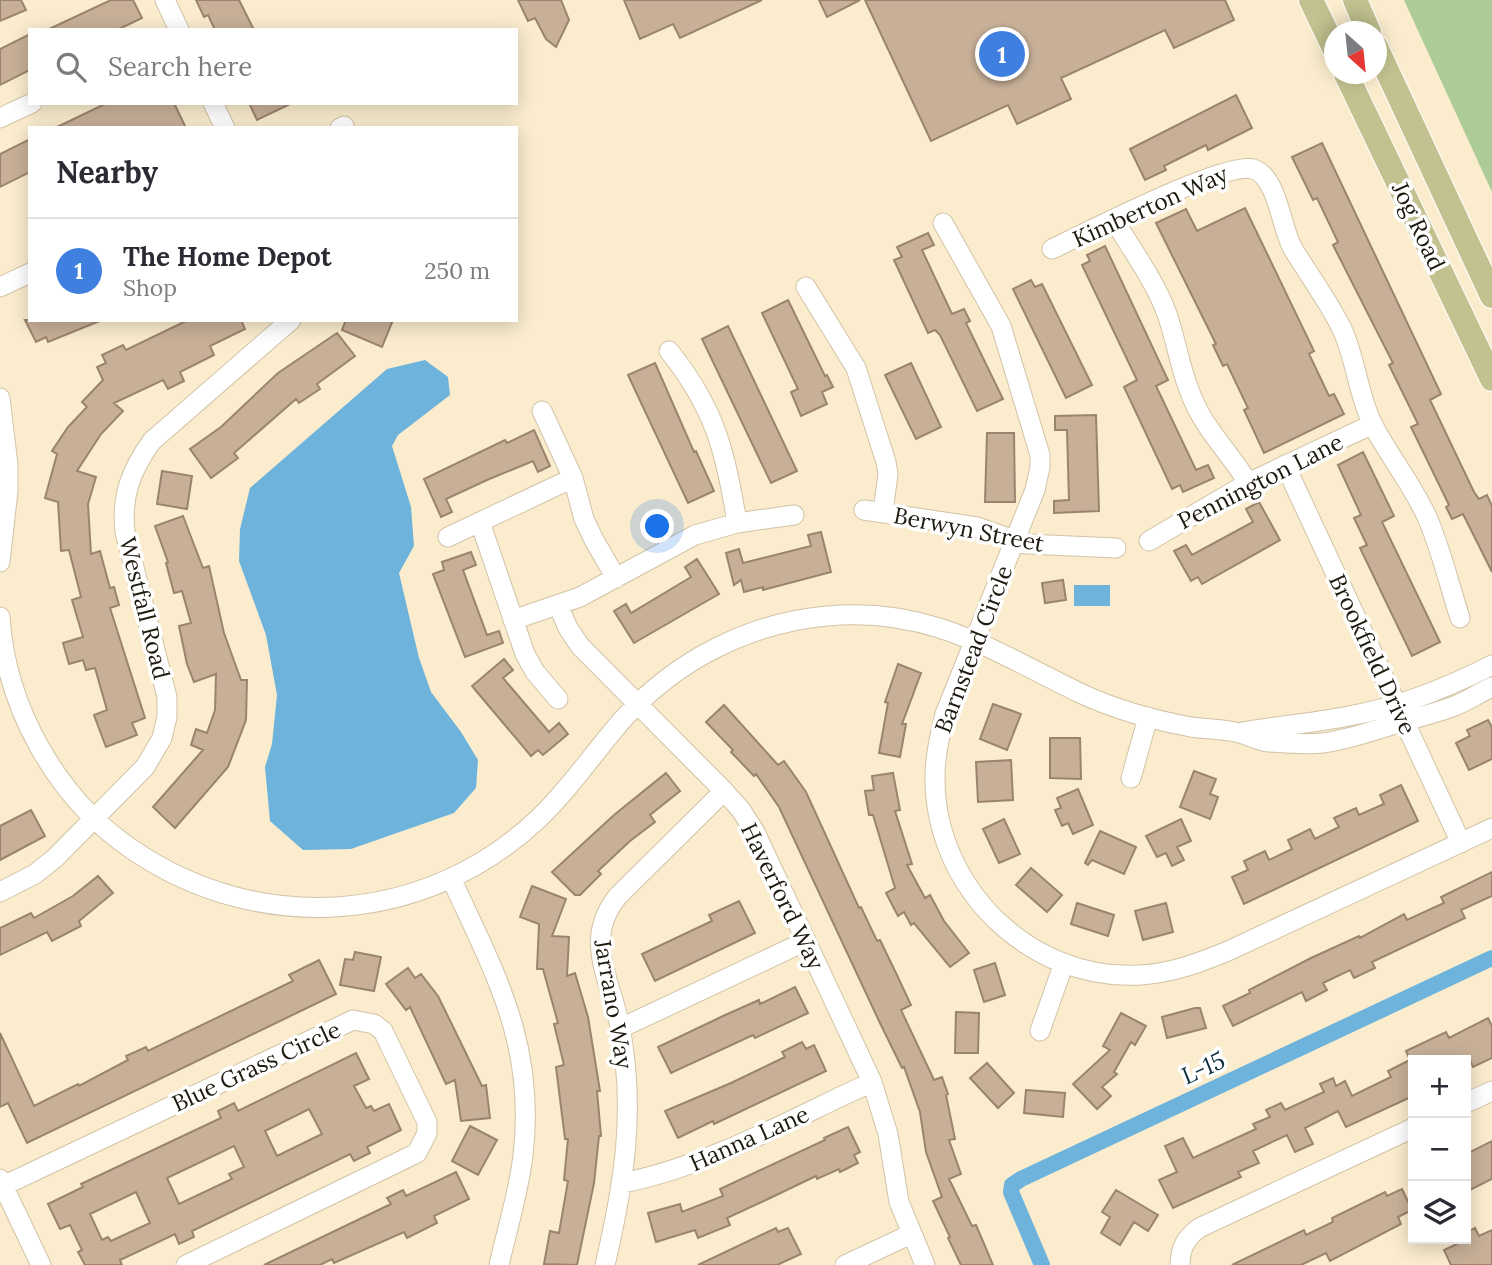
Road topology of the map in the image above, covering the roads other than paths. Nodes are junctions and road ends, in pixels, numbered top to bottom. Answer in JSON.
{"nodes":[{"id":1,"x":165,"y":0,"type":"edge"},
{"id":2,"x":1311,"y":0,"type":"edge"},
{"id":3,"x":1355,"y":0,"type":"edge"},
{"id":4,"x":1364,"y":21,"type":"edge"},
{"id":5,"x":1324,"y":26,"type":"edge"},
{"id":6,"x":178,"y":28,"type":"edge"},
{"id":7,"x":1387,"y":69,"type":"edge"},
{"id":8,"x":1351,"y":84,"type":"edge"},
{"id":9,"x":28,"y":105,"type":"edge"},
{"id":10,"x":214,"y":105,"type":"edge"},
{"id":11,"x":0,"y":118,"type":"edge"},
{"id":12,"x":224,"y":126,"type":"edge"},
{"id":13,"x":1114,"y":220,"type":"junction"},
{"id":14,"x":943,"y":223,"type":"dead end"},
{"id":15,"x":1052,"y":249,"type":"dead end"},
{"id":16,"x":28,"y":274,"type":"edge"},
{"id":17,"x":0,"y":287,"type":"edge"},
{"id":18,"x":806,"y":287,"type":"dead end"},
{"id":19,"x":1492,"y":296,"type":"edge"},
{"id":20,"x":289,"y":322,"type":"edge"},
{"id":21,"x":669,"y":351,"type":"dead end"},
{"id":22,"x":1492,"y":379,"type":"edge"},
{"id":23,"x":0,"y":398,"type":"edge"},
{"id":24,"x":542,"y":411,"type":"dead end"},
{"id":25,"x":1373,"y":424,"type":"junction"},
{"id":26,"x":1285,"y":465,"type":"junction"},
{"id":27,"x":573,"y":478,"type":"junction"},
{"id":28,"x":1248,"y":483,"type":"junction"},
{"id":29,"x":4,"y":491,"type":"edge"},
{"id":30,"x":793,"y":515,"type":"dead end"},
{"id":31,"x":480,"y":522,"type":"junction"},
{"id":32,"x":737,"y":523,"type":"junction"},
{"id":33,"x":448,"y":537,"type":"dead end"},
{"id":34,"x":1015,"y":541,"type":"junction"},
{"id":35,"x":1149,"y":541,"type":"dead end"},
{"id":36,"x":1116,"y":548,"type":"dead end"},
{"id":37,"x":0,"y":562,"type":"edge"},
{"id":38,"x":616,"y":578,"type":"junction"},
{"id":39,"x":558,"y":605,"type":"junction"},
{"id":40,"x":0,"y":617,"type":"edge"},
{"id":41,"x":1460,"y":618,"type":"dead end"},
{"id":42,"x":513,"y":620,"type":"junction"},
{"id":43,"x":975,"y":640,"type":"junction"},
{"id":44,"x":1492,"y":665,"type":"edge"},
{"id":45,"x":1492,"y":687,"type":"edge"},
{"id":46,"x":558,"y":699,"type":"dead end"},
{"id":47,"x":638,"y":704,"type":"junction"},
{"id":48,"x":1402,"y":712,"type":"junction"},
{"id":49,"x":1148,"y":718,"type":"junction"},
{"id":50,"x":1131,"y":778,"type":"dead end"},
{"id":51,"x":724,"y":791,"type":"junction"},
{"id":52,"x":94,"y":818,"type":"junction"},
{"id":53,"x":1492,"y":828,"type":"edge"},
{"id":54,"x":1461,"y":842,"type":"junction"},
{"id":55,"x":451,"y":878,"type":"junction"},
{"id":56,"x":0,"y":892,"type":"edge"},
{"id":57,"x":806,"y":941,"type":"junction"},
{"id":58,"x":1064,"y":964,"type":"junction"},
{"id":59,"x":621,"y":1028,"type":"junction"},
{"id":60,"x":1040,"y":1031,"type":"dead end"},
{"id":61,"x":872,"y":1082,"type":"junction"},
{"id":62,"x":1492,"y":1091,"type":"edge"},
{"id":63,"x":1471,"y":1101,"type":"edge"},
{"id":64,"x":1408,"y":1130,"type":"edge"},
{"id":65,"x":2,"y":1182,"type":"edge"},
{"id":66,"x":623,"y":1183,"type":"junction"},
{"id":67,"x":911,"y":1234,"type":"junction"},
{"id":68,"x":41,"y":1265,"type":"edge"},
{"id":69,"x":186,"y":1265,"type":"edge"},
{"id":70,"x":499,"y":1265,"type":"edge"},
{"id":71,"x":605,"y":1265,"type":"edge"},
{"id":72,"x":845,"y":1265,"type":"edge"},
{"id":73,"x":925,"y":1265,"type":"edge"},
{"id":74,"x":1180,"y":1265,"type":"edge"}],
"edges":[{"from":1,"to":6,"type":"street"},
{"from":2,"to":5,"type":"main road"},
{"from":3,"to":4,"type":"main road"},
{"from":7,"to":19,"type":"main road","name":"Jog Road"},
{"from":8,"to":22,"type":"main road","name":"Jog Road"},
{"from":9,"to":11,"type":"street"},
{"from":10,"to":12,"type":"street"},
{"from":13,"to":15,"type":"street","name":"Kimberton Way"},
{"from":13,"to":25,"type":"street","name":"Kimberton Way"},
{"from":13,"to":28,"type":"street"},
{"from":14,"to":34,"type":"street","name":"Barnstead Circle"},
{"from":16,"to":17,"type":"street"},
{"from":18,"to":34,"type":"street","name":"Berwyn Street"},
{"from":20,"to":52,"type":"street","name":"Westfall Road"},
{"from":21,"to":32,"type":"street"},
{"from":23,"to":29,"type":"street"},
{"from":24,"to":27,"type":"street"},
{"from":25,"to":26,"type":"street","name":"Pennington Lane"},
{"from":25,"to":41,"type":"street","name":"Kimberton Way"},
{"from":26,"to":28,"type":"street","name":"Pennington Lane"},
{"from":26,"to":48,"type":"street","name":"Brookfield Drive"},
{"from":27,"to":31,"type":"street"},
{"from":27,"to":38,"type":"street"},
{"from":28,"to":35,"type":"street","name":"Pennington Lane"},
{"from":29,"to":37,"type":"street"},
{"from":30,"to":32,"type":"street"},
{"from":31,"to":33,"type":"street"},
{"from":31,"to":42,"type":"street"},
{"from":32,"to":38,"type":"street"},
{"from":34,"to":36,"type":"street","name":"Berwyn Street"},
{"from":34,"to":43,"type":"street","name":"Barnstead Circle"},
{"from":38,"to":39,"type":"street"},
{"from":39,"to":42,"type":"street"},
{"from":39,"to":47,"type":"street","name":"Haverford Way"},
{"from":40,"to":52,"type":"street"},
{"from":42,"to":46,"type":"street"},
{"from":43,"to":47,"type":"street"},
{"from":43,"to":49,"type":"street"},
{"from":43,"to":58,"type":"street","name":"Barnstead Circle"},
{"from":44,"to":48,"type":"street"},
{"from":45,"to":48,"type":"street"},
{"from":47,"to":51,"type":"street","name":"Haverford Way"},
{"from":47,"to":55,"type":"street"},
{"from":48,"to":49,"type":"street"},
{"from":48,"to":54,"type":"street","name":"Brookfield Drive"},
{"from":49,"to":50,"type":"street"},
{"from":51,"to":57,"type":"street","name":"Haverford Way"},
{"from":51,"to":59,"type":"street","name":"Jarrano Way"},
{"from":52,"to":55,"type":"street"},
{"from":52,"to":56,"type":"street","name":"Westfall Road"},
{"from":53,"to":54,"type":"street","name":"Barnstead Circle"},
{"from":54,"to":58,"type":"street","name":"Barnstead Circle"},
{"from":55,"to":70,"type":"street"},
{"from":57,"to":59,"type":"street"},
{"from":57,"to":61,"type":"street","name":"Haverford Way"},
{"from":58,"to":60,"type":"street"},
{"from":59,"to":66,"type":"street","name":"Jarrano Way"},
{"from":61,"to":66,"type":"street","name":"Hanna Lane"},
{"from":61,"to":67,"type":"street","name":"Haverford Way"},
{"from":62,"to":63,"type":"street"},
{"from":64,"to":74,"type":"street"},
{"from":65,"to":68,"type":"street"},
{"from":65,"to":69,"type":"street","name":"Blue Grass Circle"},
{"from":66,"to":71,"type":"street","name":"Jarrano Way"},
{"from":67,"to":72,"type":"street"},
{"from":67,"to":73,"type":"street","name":"Haverford Way"}]}
